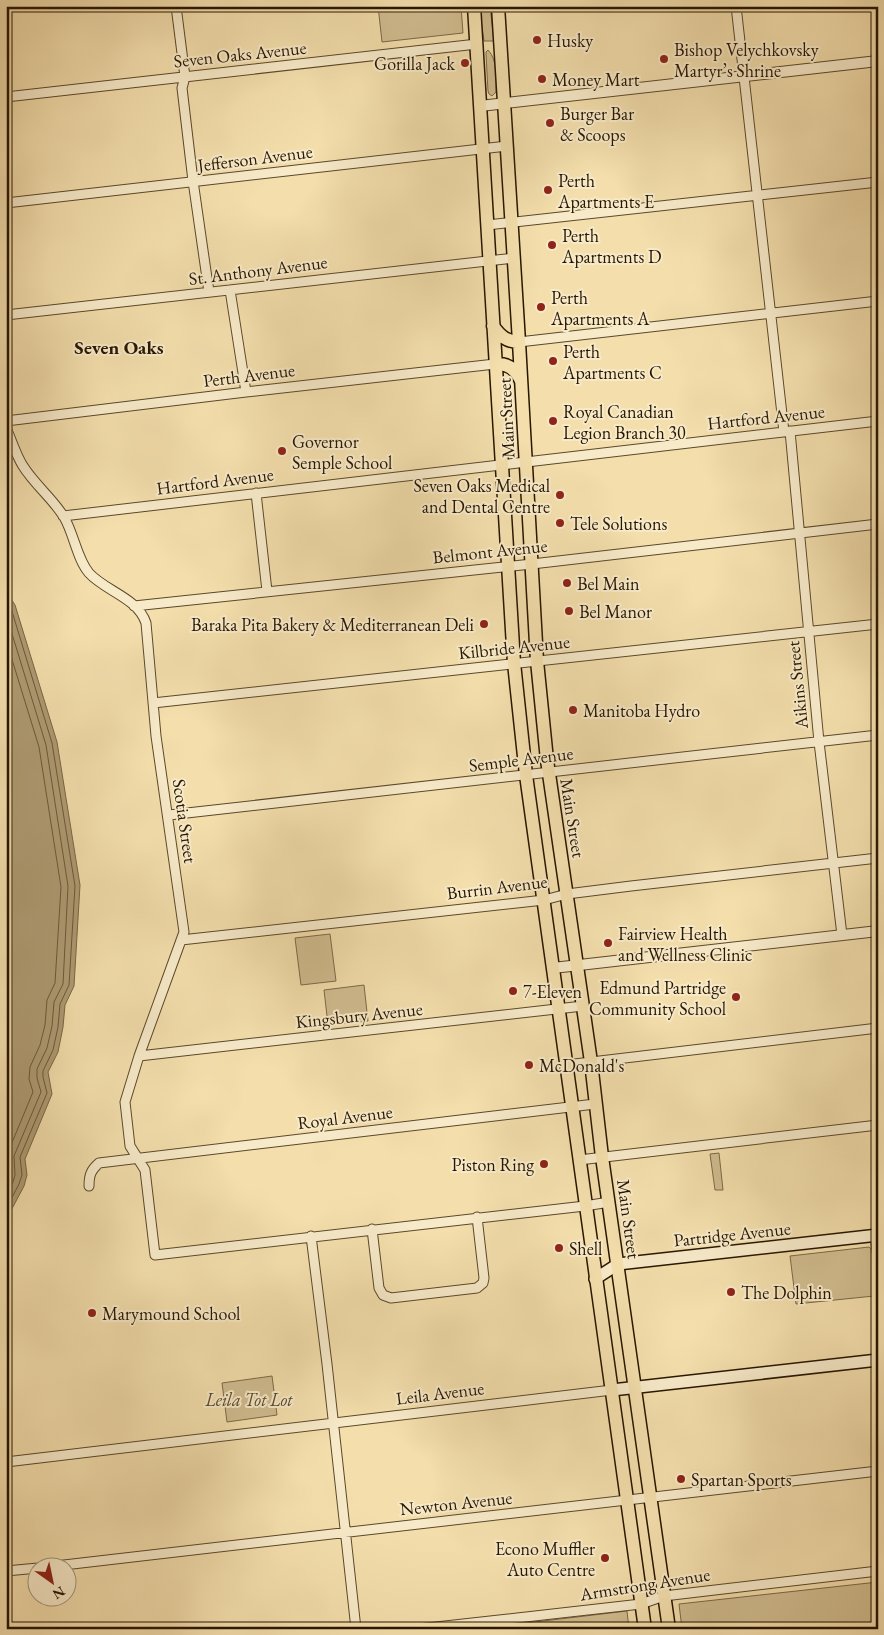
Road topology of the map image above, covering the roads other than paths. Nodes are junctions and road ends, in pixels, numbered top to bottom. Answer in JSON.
{"nodes":[{"id":1,"x":176,"y":6,"type":"edge"},
{"id":2,"x":474,"y":6,"type":"edge"},
{"id":3,"x":498,"y":6,"type":"edge"},
{"id":4,"x":736,"y":6,"type":"edge"},
{"id":5,"x":477,"y":44,"type":"junction"},
{"id":6,"x":878,"y":61,"type":"edge"},
{"id":7,"x":744,"y":75,"type":"junction"},
{"id":8,"x":185,"y":77,"type":"junction"},
{"id":9,"x":6,"y":97,"type":"edge"},
{"id":10,"x":504,"y":103,"type":"junction"},
{"id":11,"x":480,"y":106,"type":"junction"},
{"id":12,"x":507,"y":146,"type":"junction"},
{"id":13,"x":482,"y":148,"type":"junction"},
{"id":14,"x":193,"y":181,"type":"junction"},
{"id":15,"x":878,"y":182,"type":"edge"},
{"id":16,"x":757,"y":195,"type":"junction"},
{"id":17,"x":6,"y":203,"type":"edge"},
{"id":18,"x":511,"y":222,"type":"junction"},
{"id":19,"x":487,"y":225,"type":"junction"},
{"id":20,"x":514,"y":258,"type":"junction"},
{"id":21,"x":490,"y":260,"type":"junction"},
{"id":22,"x":230,"y":290,"type":"junction"},
{"id":23,"x":210,"y":292,"type":"junction"},
{"id":24,"x":878,"y":301,"type":"edge"},
{"id":25,"x":771,"y":313,"type":"junction"},
{"id":26,"x":6,"y":315,"type":"edge"},
{"id":27,"x":493,"y":326,"type":"junction"},
{"id":28,"x":520,"y":342,"type":"junction"},
{"id":29,"x":495,"y":364,"type":"junction"},
{"id":30,"x":521,"y":381,"type":"junction"},
{"id":31,"x":246,"y":392,"type":"junction"},
{"id":32,"x":6,"y":421,"type":"edge"},
{"id":33,"x":878,"y":421,"type":"edge"},
{"id":34,"x":6,"y":428,"type":"edge"},
{"id":35,"x":787,"y":431,"type":"junction"},
{"id":36,"x":525,"y":461,"type":"junction"},
{"id":37,"x":502,"y":465,"type":"junction"},
{"id":38,"x":256,"y":493,"type":"junction"},
{"id":39,"x":63,"y":516,"type":"junction"},
{"id":40,"x":878,"y":524,"type":"edge"},
{"id":41,"x":800,"y":532,"type":"junction"},
{"id":42,"x":532,"y":564,"type":"junction"},
{"id":43,"x":508,"y":566,"type":"junction"},
{"id":44,"x":267,"y":591,"type":"junction"},
{"id":45,"x":134,"y":606,"type":"junction"},
{"id":46,"x":878,"y":624,"type":"edge"},
{"id":47,"x":809,"y":632,"type":"junction"},
{"id":48,"x":537,"y":661,"type":"junction"},
{"id":49,"x":514,"y":663,"type":"junction"},
{"id":50,"x":153,"y":703,"type":"junction"},
{"id":51,"x":878,"y":735,"type":"edge"},
{"id":52,"x":819,"y":742,"type":"junction"},
{"id":53,"x":549,"y":772,"type":"junction"},
{"id":54,"x":526,"y":775,"type":"junction"},
{"id":55,"x":168,"y":815,"type":"junction"},
{"id":56,"x":878,"y":858,"type":"edge"},
{"id":57,"x":833,"y":863,"type":"junction"},
{"id":58,"x":567,"y":894,"type":"junction"},
{"id":59,"x":544,"y":900,"type":"junction"},
{"id":60,"x":878,"y":931,"type":"edge"},
{"id":61,"x":842,"y":935,"type":"junction"},
{"id":62,"x":181,"y":940,"type":"junction"},
{"id":63,"x":577,"y":966,"type":"junction"},
{"id":64,"x":553,"y":968,"type":"junction"},
{"id":65,"x":583,"y":1006,"type":"junction"},
{"id":66,"x":558,"y":1009,"type":"junction"},
{"id":67,"x":878,"y":1028,"type":"edge"},
{"id":68,"x":139,"y":1056,"type":"junction"},
{"id":69,"x":591,"y":1062,"type":"junction"},
{"id":70,"x":566,"y":1065,"type":"junction"},
{"id":71,"x":595,"y":1104,"type":"junction"},
{"id":72,"x":571,"y":1106,"type":"junction"},
{"id":73,"x":878,"y":1125,"type":"edge"},
{"id":74,"x":138,"y":1157,"type":"junction"},
{"id":75,"x":602,"y":1157,"type":"junction"},
{"id":76,"x":579,"y":1160,"type":"junction"},
{"id":77,"x":89,"y":1186,"type":"dead end"},
{"id":78,"x":609,"y":1202,"type":"junction"},
{"id":79,"x":585,"y":1206,"type":"junction"},
{"id":80,"x":477,"y":1217,"type":"junction"},
{"id":81,"x":372,"y":1229,"type":"junction"},
{"id":82,"x":876,"y":1235,"type":"edge"},
{"id":83,"x":311,"y":1236,"type":"junction"},
{"id":84,"x":878,"y":1258,"type":"edge"},
{"id":85,"x":618,"y":1264,"type":"junction"},
{"id":86,"x":596,"y":1279,"type":"junction"},
{"id":87,"x":878,"y":1360,"type":"edge"},
{"id":88,"x":634,"y":1387,"type":"junction"},
{"id":89,"x":612,"y":1390,"type":"junction"},
{"id":90,"x":333,"y":1423,"type":"junction"},
{"id":91,"x":6,"y":1462,"type":"edge"},
{"id":92,"x":878,"y":1471,"type":"edge"},
{"id":93,"x":650,"y":1497,"type":"junction"},
{"id":94,"x":627,"y":1500,"type":"junction"},
{"id":95,"x":346,"y":1532,"type":"junction"},
{"id":96,"x":78,"y":1563,"type":"edge"},
{"id":97,"x":28,"y":1569,"type":"edge"},
{"id":98,"x":6,"y":1571,"type":"edge"},
{"id":99,"x":878,"y":1571,"type":"edge"},
{"id":100,"x":664,"y":1596,"type":"junction"},
{"id":101,"x":641,"y":1604,"type":"junction"},
{"id":102,"x":356,"y":1629,"type":"edge"},
{"id":103,"x":418,"y":1629,"type":"edge"},
{"id":104,"x":645,"y":1629,"type":"edge"},
{"id":105,"x":669,"y":1629,"type":"edge"}],
"edges":[{"from":1,"to":8,"type":"street"},
{"from":2,"to":5,"type":"main road","name":"Main Street"},
{"from":3,"to":10,"type":"main road","name":"Main Street"},
{"from":4,"to":7,"type":"street","name":"Aikins Street"},
{"from":5,"to":8,"type":"street","name":"Seven Oaks Avenue"},
{"from":5,"to":11,"type":"main road","name":"Main Street"},
{"from":6,"to":7,"type":"street"},
{"from":7,"to":10,"type":"street"},
{"from":7,"to":16,"type":"street","name":"Aikins Street"},
{"from":8,"to":9,"type":"street","name":"Seven Oaks Avenue"},
{"from":8,"to":14,"type":"street"},
{"from":10,"to":11,"type":"street"},
{"from":10,"to":12,"type":"main road","name":"Main Street"},
{"from":11,"to":13,"type":"main road","name":"Main Street"},
{"from":12,"to":13,"type":"street","name":"Jefferson Avenue"},
{"from":12,"to":18,"type":"main road","name":"Main Street"},
{"from":13,"to":14,"type":"street","name":"Jefferson Avenue"},
{"from":13,"to":19,"type":"main road","name":"Main Street"},
{"from":14,"to":17,"type":"street","name":"Jefferson Avenue"},
{"from":14,"to":23,"type":"street"},
{"from":15,"to":16,"type":"street"},
{"from":16,"to":18,"type":"street"},
{"from":16,"to":25,"type":"street","name":"Aikins Street"},
{"from":18,"to":19,"type":"street"},
{"from":18,"to":20,"type":"main road","name":"Main Street"},
{"from":19,"to":21,"type":"main road","name":"Main Street"},
{"from":20,"to":21,"type":"street","name":"St. Anthony Avenue"},
{"from":20,"to":28,"type":"main road","name":"Main Street"},
{"from":21,"to":22,"type":"street","name":"St. Anthony Avenue"},
{"from":21,"to":27,"type":"main road","name":"Main Street"},
{"from":22,"to":23,"type":"street","name":"St. Anthony Avenue"},
{"from":22,"to":31,"type":"street"},
{"from":23,"to":26,"type":"street","name":"St. Anthony Avenue"},
{"from":24,"to":25,"type":"street"},
{"from":25,"to":28,"type":"street"},
{"from":25,"to":35,"type":"street","name":"Aikins Street"},
{"from":27,"to":28,"type":"main road"},
{"from":27,"to":29,"type":"main road","name":"Main Street"},
{"from":28,"to":30,"type":"main road","name":"Main Street"},
{"from":29,"to":30,"type":"main road"},
{"from":29,"to":31,"type":"street","name":"Perth Avenue"},
{"from":29,"to":37,"type":"main road","name":"Main Street"},
{"from":30,"to":36,"type":"main road","name":"Main Street"},
{"from":31,"to":32,"type":"street","name":"Perth Avenue"},
{"from":33,"to":35,"type":"street","name":"Hartford Avenue"},
{"from":34,"to":39,"type":"street","name":"Scotia Street"},
{"from":35,"to":36,"type":"street","name":"Hartford Avenue"},
{"from":35,"to":41,"type":"street","name":"Aikins Street"},
{"from":36,"to":37,"type":"street","name":"Hartford Avenue"},
{"from":36,"to":42,"type":"main road","name":"Main Street"},
{"from":37,"to":38,"type":"street","name":"Hartford Avenue"},
{"from":37,"to":43,"type":"main road","name":"Main Street"},
{"from":38,"to":39,"type":"street","name":"Hartford Avenue"},
{"from":38,"to":44,"type":"street"},
{"from":39,"to":45,"type":"street","name":"Scotia Street"},
{"from":40,"to":41,"type":"street","name":"Belmont Avenue"},
{"from":41,"to":42,"type":"street","name":"Belmont Avenue"},
{"from":41,"to":47,"type":"street","name":"Aikins Street"},
{"from":42,"to":43,"type":"street","name":"Belmont Avenue"},
{"from":42,"to":48,"type":"main road","name":"Main Street"},
{"from":43,"to":44,"type":"street","name":"Belmont Avenue"},
{"from":43,"to":49,"type":"main road","name":"Main Street"},
{"from":44,"to":45,"type":"street","name":"Belmont Avenue"},
{"from":45,"to":50,"type":"street","name":"Scotia Street"},
{"from":46,"to":47,"type":"street","name":"Kilbride Avenue"},
{"from":47,"to":48,"type":"street","name":"Kilbride Avenue"},
{"from":47,"to":52,"type":"street","name":"Aikins Street"},
{"from":48,"to":49,"type":"street","name":"Kilbride Avenue"},
{"from":48,"to":53,"type":"main road","name":"Main Street"},
{"from":49,"to":50,"type":"street","name":"Kilbride Avenue"},
{"from":49,"to":54,"type":"main road","name":"Main Street"},
{"from":50,"to":55,"type":"street","name":"Scotia Street"},
{"from":51,"to":52,"type":"street","name":"Semple Avenue"},
{"from":52,"to":53,"type":"street","name":"Semple Avenue"},
{"from":52,"to":57,"type":"street","name":"Aikins Street"},
{"from":53,"to":54,"type":"street","name":"Semple Avenue"},
{"from":53,"to":58,"type":"main road","name":"Main Street"},
{"from":54,"to":55,"type":"street","name":"Semple Avenue"},
{"from":54,"to":59,"type":"main road","name":"Main Street"},
{"from":55,"to":62,"type":"street","name":"Scotia Street"},
{"from":56,"to":57,"type":"street","name":"Burrin Avenue"},
{"from":57,"to":58,"type":"street","name":"Burrin Avenue"},
{"from":57,"to":61,"type":"street","name":"Aikins Street"},
{"from":58,"to":59,"type":"street","name":"Burrin Avenue"},
{"from":58,"to":63,"type":"main road","name":"Main Street"},
{"from":59,"to":62,"type":"street","name":"Burrin Avenue"},
{"from":59,"to":64,"type":"main road","name":"Main Street"},
{"from":60,"to":61,"type":"street"},
{"from":61,"to":63,"type":"street"},
{"from":62,"to":68,"type":"street","name":"Scotia Street"},
{"from":63,"to":64,"type":"street"},
{"from":63,"to":65,"type":"main road","name":"Main Street"},
{"from":64,"to":66,"type":"main road","name":"Main Street"},
{"from":65,"to":66,"type":"street","name":"Kingsbury Avenue"},
{"from":65,"to":69,"type":"main road","name":"Main Street"},
{"from":66,"to":68,"type":"street","name":"Kingsbury Avenue"},
{"from":66,"to":70,"type":"main road","name":"Main Street"},
{"from":67,"to":69,"type":"street"},
{"from":68,"to":74,"type":"street","name":"Scotia Street"},
{"from":69,"to":70,"type":"street"},
{"from":69,"to":71,"type":"main road","name":"Main Street"},
{"from":70,"to":72,"type":"main road","name":"Main Street"},
{"from":71,"to":72,"type":"street","name":"Royal Avenue"},
{"from":71,"to":75,"type":"main road","name":"Main Street"},
{"from":72,"to":74,"type":"street","name":"Royal Avenue"},
{"from":72,"to":76,"type":"main road","name":"Main Street"},
{"from":73,"to":75,"type":"street"},
{"from":74,"to":77,"type":"street","name":"Royal Avenue"},
{"from":74,"to":83,"type":"street","name":"Scotia Street"},
{"from":75,"to":76,"type":"street"},
{"from":75,"to":78,"type":"main road","name":"Main Street"},
{"from":76,"to":79,"type":"main road","name":"Main Street"},
{"from":78,"to":79,"type":"street"},
{"from":78,"to":85,"type":"main road","name":"Main Street"},
{"from":79,"to":80,"type":"street"},
{"from":79,"to":86,"type":"main road","name":"Main Street"},
{"from":80,"to":81,"type":"street"},
{"from":80,"to":81,"type":"street"},
{"from":81,"to":83,"type":"street"},
{"from":82,"to":84,"type":"street"},
{"from":82,"to":85,"type":"main road","name":"Partridge Avenue"},
{"from":83,"to":90,"type":"street"},
{"from":85,"to":86,"type":"main road","name":"Partridge Avenue"},
{"from":85,"to":88,"type":"main road","name":"Main Street"},
{"from":86,"to":89,"type":"main road","name":"Main Street"},
{"from":87,"to":88,"type":"main road","name":"Leila Avenue"},
{"from":88,"to":89,"type":"main road","name":"Leila Avenue"},
{"from":88,"to":93,"type":"main road","name":"Main Street"},
{"from":89,"to":90,"type":"street","name":"Leila Avenue"},
{"from":89,"to":94,"type":"main road","name":"Main Street"},
{"from":90,"to":91,"type":"street","name":"Leila Avenue"},
{"from":90,"to":95,"type":"street"},
{"from":92,"to":93,"type":"street","name":"Newton Avenue"},
{"from":93,"to":94,"type":"street","name":"Newton Avenue"},
{"from":93,"to":100,"type":"main road","name":"Main Street"},
{"from":94,"to":95,"type":"street","name":"Newton Avenue"},
{"from":94,"to":101,"type":"main road","name":"Main Street"},
{"from":95,"to":96,"type":"street","name":"Newton Avenue"},
{"from":95,"to":102,"type":"street"},
{"from":97,"to":98,"type":"street","name":"Newton Avenue"},
{"from":99,"to":100,"type":"street","name":"Armstrong Avenue"},
{"from":100,"to":101,"type":"street","name":"Armstrong Avenue"},
{"from":100,"to":105,"type":"main road","name":"Main Street"},
{"from":101,"to":103,"type":"street","name":"Armstrong Avenue"},
{"from":101,"to":104,"type":"main road","name":"Main Street"}]}
